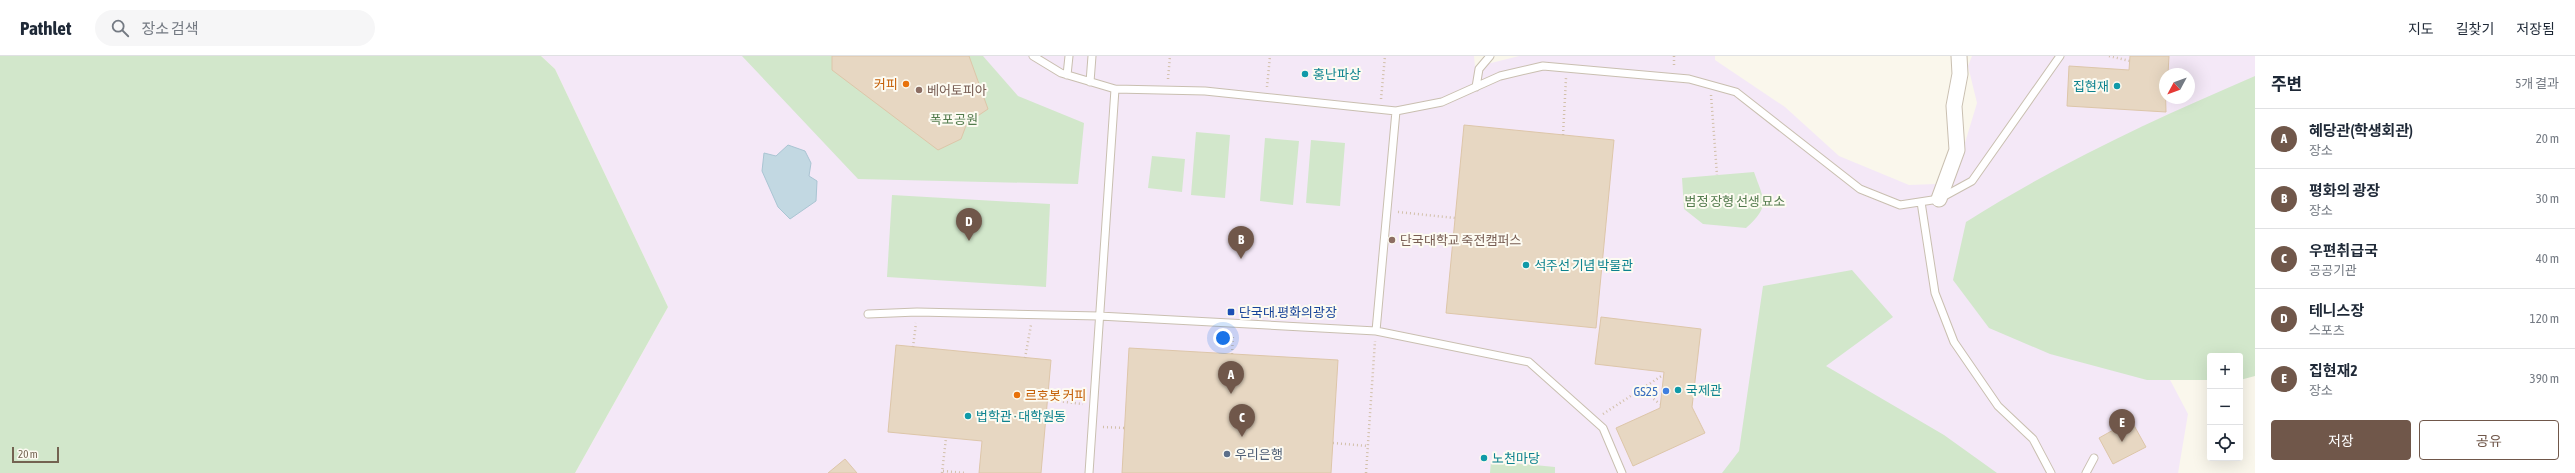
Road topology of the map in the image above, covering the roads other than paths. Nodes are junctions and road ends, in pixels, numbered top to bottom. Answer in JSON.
{"nodes":[{"id":1,"x":1033,"y":56,"type":"edge"},
{"id":2,"x":1069,"y":56,"type":"edge"},
{"id":3,"x":1092,"y":56,"type":"edge"},
{"id":4,"x":1490,"y":56,"type":"edge"},
{"id":5,"x":1959,"y":56,"type":"edge"},
{"id":6,"x":2060,"y":56,"type":"edge"},
{"id":7,"x":1067,"y":75,"type":"junction"},
{"id":8,"x":1090,"y":82,"type":"junction"},
{"id":9,"x":1476,"y":87,"type":"junction"},
{"id":10,"x":1115,"y":89,"type":"junction"},
{"id":11,"x":1396,"y":111,"type":"junction"},
{"id":12,"x":1939,"y":199,"type":"junction"},
{"id":13,"x":1921,"y":202,"type":"junction"},
{"id":14,"x":868,"y":314,"type":"dead end"},
{"id":15,"x":1099,"y":316,"type":"junction"},
{"id":16,"x":1376,"y":331,"type":"junction"},
{"id":17,"x":2094,"y":458,"type":"dead end"},
{"id":18,"x":1089,"y":473,"type":"edge"},
{"id":19,"x":1622,"y":473,"type":"edge"},
{"id":20,"x":2052,"y":473,"type":"edge"},
{"id":21,"x":2086,"y":473,"type":"edge"}],
"edges":[{"from":1,"to":7,"type":"lane"},
{"from":2,"to":7,"type":"lane"},
{"from":3,"to":8,"type":"lane"},
{"from":4,"to":9,"type":"lane"},
{"from":5,"to":12,"type":"street"},
{"from":6,"to":12,"type":"lane"},
{"from":7,"to":8,"type":"lane"},
{"from":8,"to":10,"type":"lane"},
{"from":9,"to":11,"type":"lane"},
{"from":9,"to":13,"type":"lane"},
{"from":10,"to":11,"type":"lane"},
{"from":10,"to":15,"type":"lane"},
{"from":11,"to":16,"type":"lane"},
{"from":12,"to":13,"type":"lane"},
{"from":13,"to":20,"type":"lane"},
{"from":14,"to":15,"type":"lane"},
{"from":15,"to":16,"type":"lane"},
{"from":15,"to":18,"type":"lane"},
{"from":16,"to":19,"type":"lane"},
{"from":17,"to":21,"type":"lane"}]}
